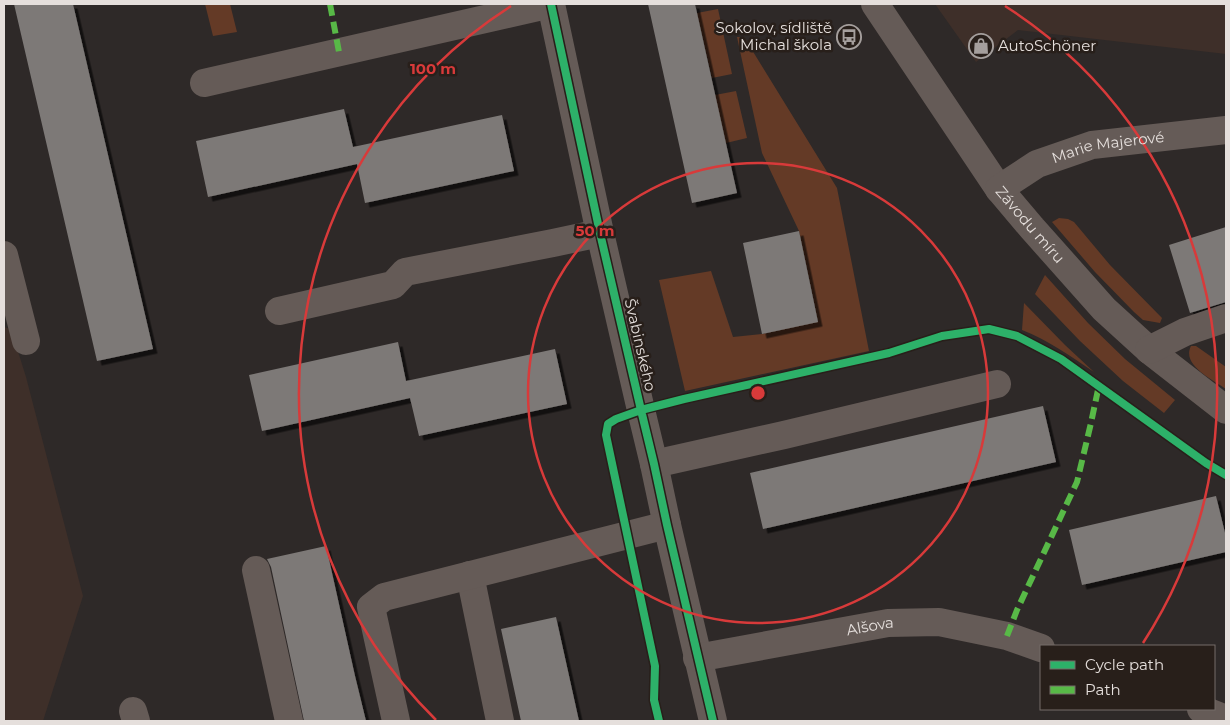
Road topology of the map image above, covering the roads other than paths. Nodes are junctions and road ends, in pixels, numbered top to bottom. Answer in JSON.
{"nodes":[{"id":1,"x":551,"y":4,"type":"edge"},
{"id":2,"x":875,"y":4,"type":"edge"},
{"id":3,"x":204,"y":83,"type":"dead end"},
{"id":4,"x":1226,"y":130,"type":"edge"},
{"id":5,"x":999,"y":189,"type":"junction"},
{"id":6,"x":600,"y":233,"type":"junction"},
{"id":7,"x":4,"y":255,"type":"edge"},
{"id":8,"x":279,"y":311,"type":"dead end"},
{"id":9,"x":1226,"y":318,"type":"edge"},
{"id":10,"x":26,"y":340,"type":"dead end"},
{"id":11,"x":1149,"y":350,"type":"junction"},
{"id":12,"x":997,"y":384,"type":"dead end"},
{"id":13,"x":1226,"y":410,"type":"edge"},
{"id":14,"x":654,"y":464,"type":"junction"},
{"id":15,"x":667,"y":526,"type":"junction"},
{"id":16,"x":256,"y":570,"type":"dead end"},
{"id":17,"x":470,"y":575,"type":"junction"},
{"id":18,"x":1040,"y":648,"type":"edge"},
{"id":19,"x":697,"y":658,"type":"junction"},
{"id":20,"x":1203,"y":710,"type":"edge"},
{"id":21,"x":1226,"y":719,"type":"edge"},
{"id":22,"x":288,"y":721,"type":"edge"},
{"id":23,"x":396,"y":721,"type":"edge"},
{"id":24,"x":500,"y":721,"type":"edge"},
{"id":25,"x":712,"y":721,"type":"edge"}],
"edges":[{"from":1,"to":3,"type":"street"},
{"from":1,"to":6,"type":"street","name":"Švabinského"},
{"from":2,"to":5,"type":"street","name":"Závodu míru"},
{"from":4,"to":5,"type":"street","name":"Marie Majerové"},
{"from":5,"to":11,"type":"street","name":"Závodu míru"},
{"from":6,"to":8,"type":"street"},
{"from":6,"to":14,"type":"street","name":"Švabinského"},
{"from":7,"to":10,"type":"street"},
{"from":9,"to":11,"type":"street"},
{"from":11,"to":13,"type":"street","name":"Závodu míru"},
{"from":12,"to":14,"type":"street"},
{"from":14,"to":15,"type":"street","name":"Švabinského"},
{"from":15,"to":17,"type":"street"},
{"from":15,"to":19,"type":"street","name":"Švabinského"},
{"from":16,"to":22,"type":"street"},
{"from":17,"to":23,"type":"street"},
{"from":17,"to":24,"type":"street"},
{"from":18,"to":19,"type":"street","name":"Alšova"},
{"from":19,"to":25,"type":"street","name":"Švabinského"},
{"from":20,"to":21,"type":"street"}]}
